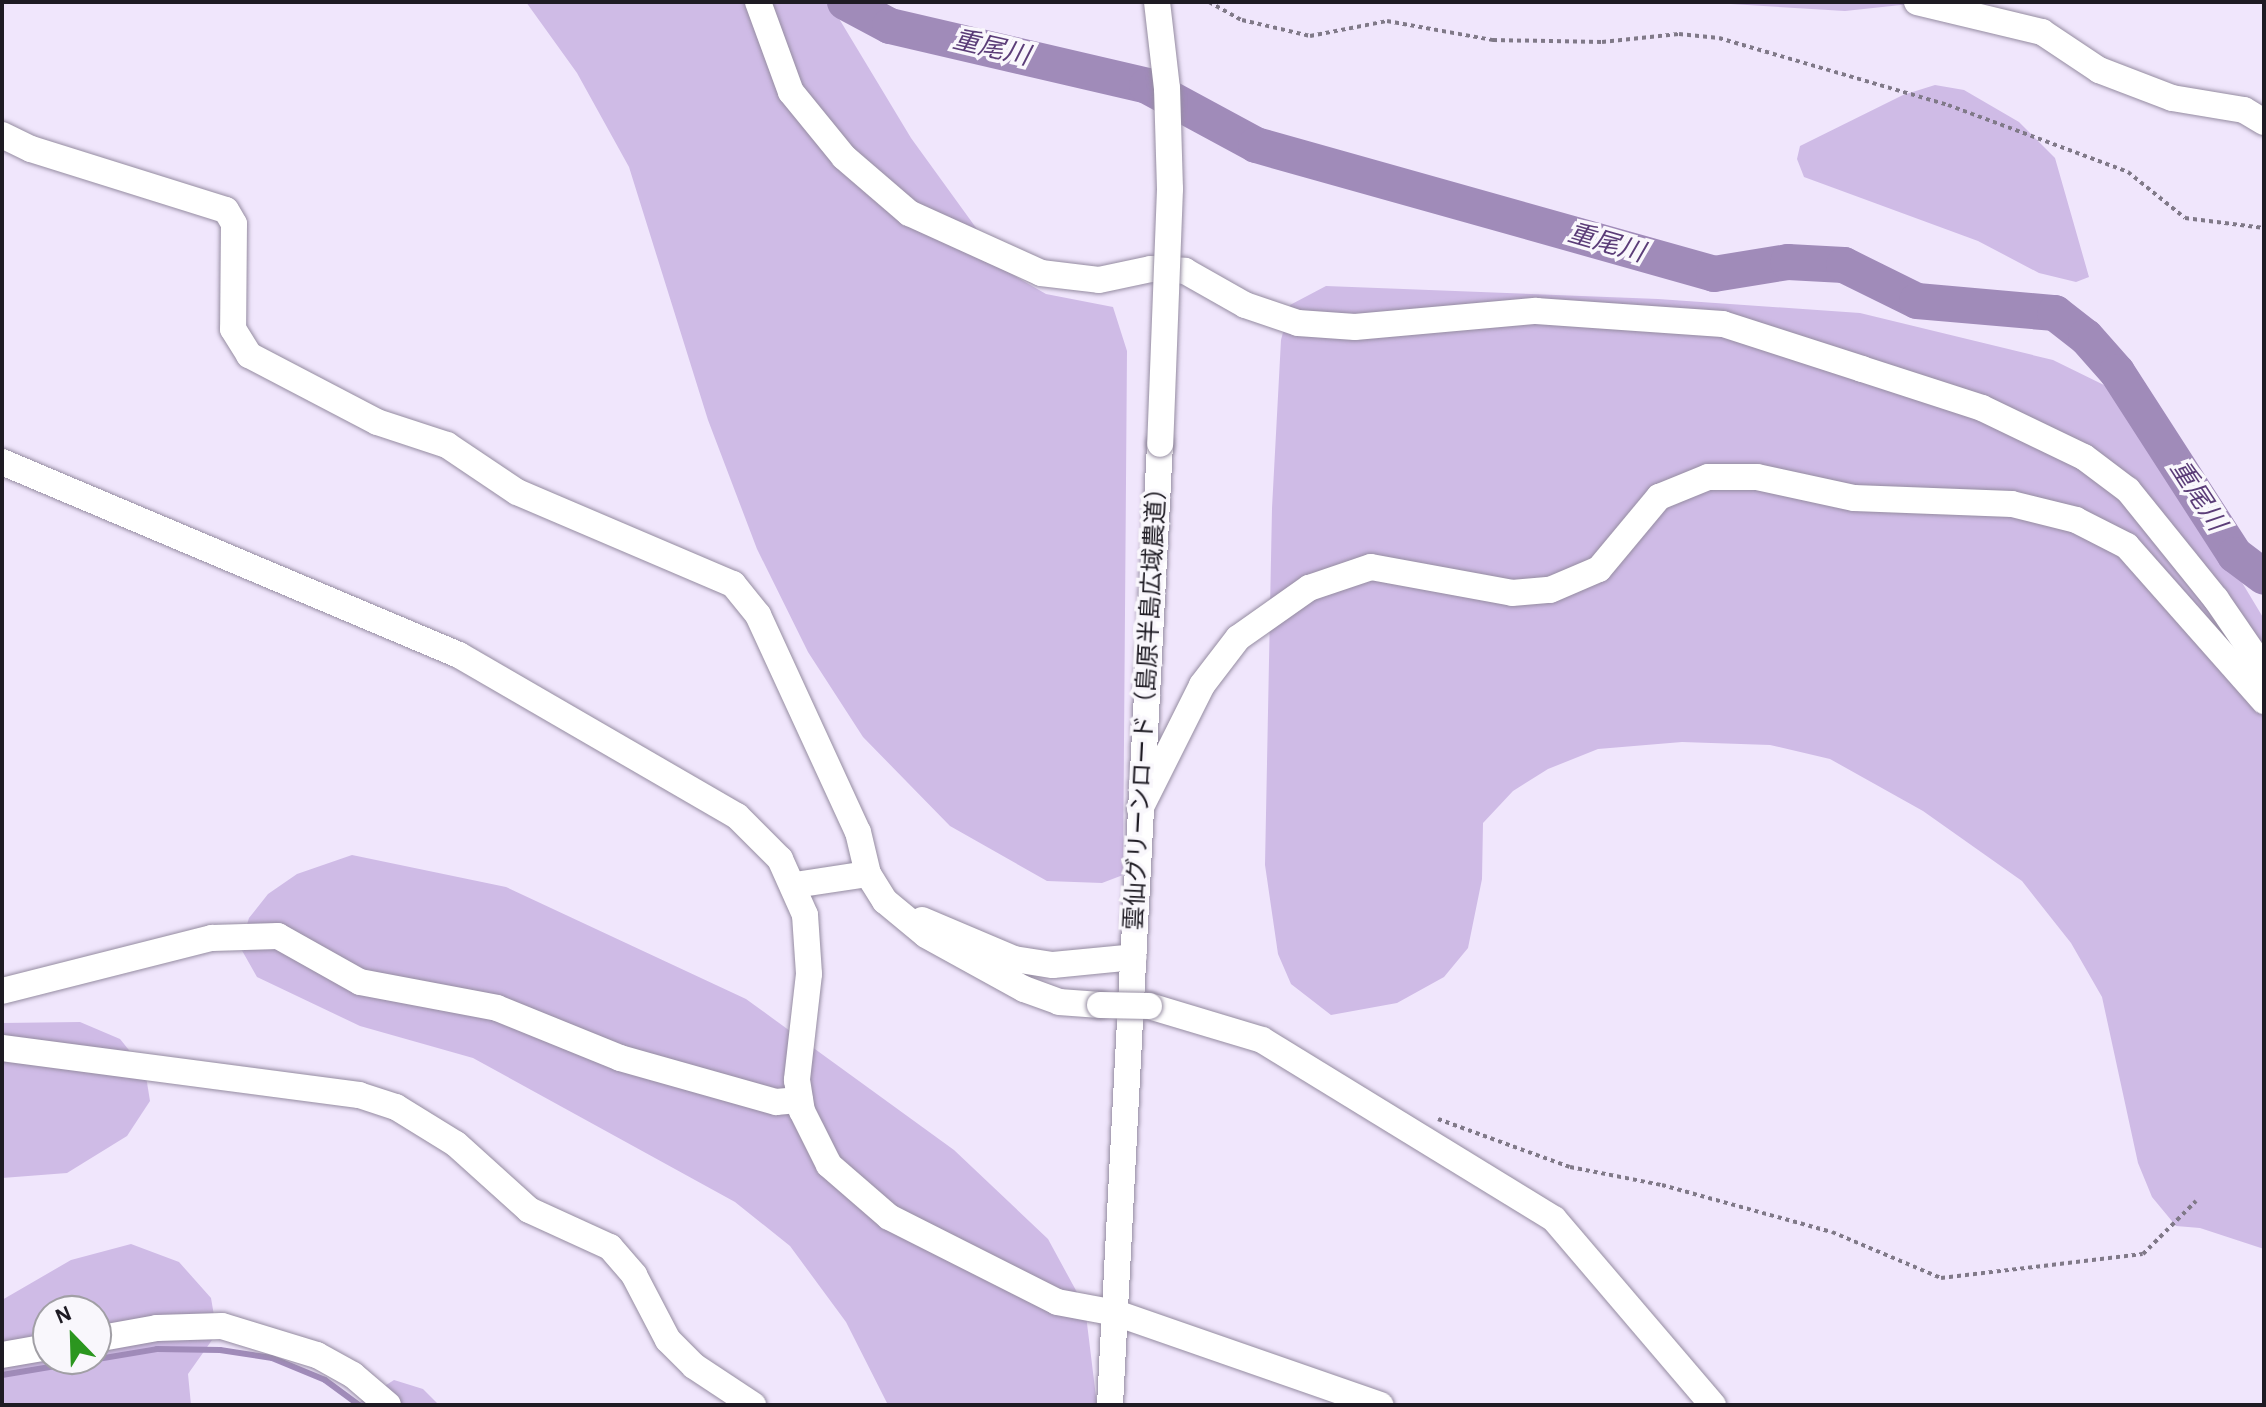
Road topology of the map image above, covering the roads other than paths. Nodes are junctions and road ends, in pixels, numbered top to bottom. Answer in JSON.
{"nodes":[{"id":1,"x":758,"y":2,"type":"edge"},
{"id":2,"x":1157,"y":2,"type":"edge"},
{"id":3,"x":1917,"y":2,"type":"edge"},
{"id":4,"x":2264,"y":122,"type":"edge"},
{"id":5,"x":2,"y":135,"type":"edge"},
{"id":6,"x":2,"y":462,"type":"edge"},
{"id":7,"x":2264,"y":669,"type":"edge"},
{"id":8,"x":2264,"y":701,"type":"edge"},
{"id":9,"x":1140,"y":809,"type":"junction"},
{"id":10,"x":868,"y":874,"type":"junction"},
{"id":11,"x":795,"y":885,"type":"junction"},
{"id":12,"x":906,"y":919,"type":"junction"},
{"id":13,"x":1134,"y":957,"type":"junction"},
{"id":14,"x":2,"y":991,"type":"edge"},
{"id":15,"x":2,"y":1048,"type":"edge"},
{"id":16,"x":800,"y":1100,"type":"junction"},
{"id":17,"x":1116,"y":1313,"type":"junction"},
{"id":18,"x":112,"y":1336,"type":"edge"},
{"id":19,"x":32,"y":1350,"type":"edge"},
{"id":20,"x":2,"y":1355,"type":"edge"},
{"id":21,"x":388,"y":1405,"type":"edge"},
{"id":22,"x":753,"y":1405,"type":"edge"},
{"id":23,"x":1110,"y":1405,"type":"edge"},
{"id":24,"x":1380,"y":1405,"type":"edge"},
{"id":25,"x":1713,"y":1405,"type":"edge"}],
"edges":[{"from":1,"to":7,"type":"street"},
{"from":2,"to":9,"type":"street","name":"雲仙グリーンロード（島原半島広域農道）","bridge":true},
{"from":3,"to":4,"type":"street"},
{"from":5,"to":10,"type":"street"},
{"from":6,"to":11,"type":"street"},
{"from":8,"to":9,"type":"street"},
{"from":9,"to":13,"type":"street","name":"雲仙グリーンロード（島原半島広域農道）"},
{"from":10,"to":11,"type":"street"},
{"from":10,"to":12,"type":"street"},
{"from":11,"to":16,"type":"street"},
{"from":12,"to":13,"type":"street"},
{"from":12,"to":25,"type":"street","bridge":true},
{"from":13,"to":17,"type":"street","name":"雲仙グリーンロード（島原半島広域農道）"},
{"from":14,"to":16,"type":"street"},
{"from":15,"to":22,"type":"street"},
{"from":16,"to":17,"type":"street"},
{"from":17,"to":23,"type":"street","name":"雲仙グリーンロード（島原半島広域農道）"},
{"from":17,"to":24,"type":"street"},
{"from":18,"to":21,"type":"street"},
{"from":19,"to":20,"type":"street"}]}
